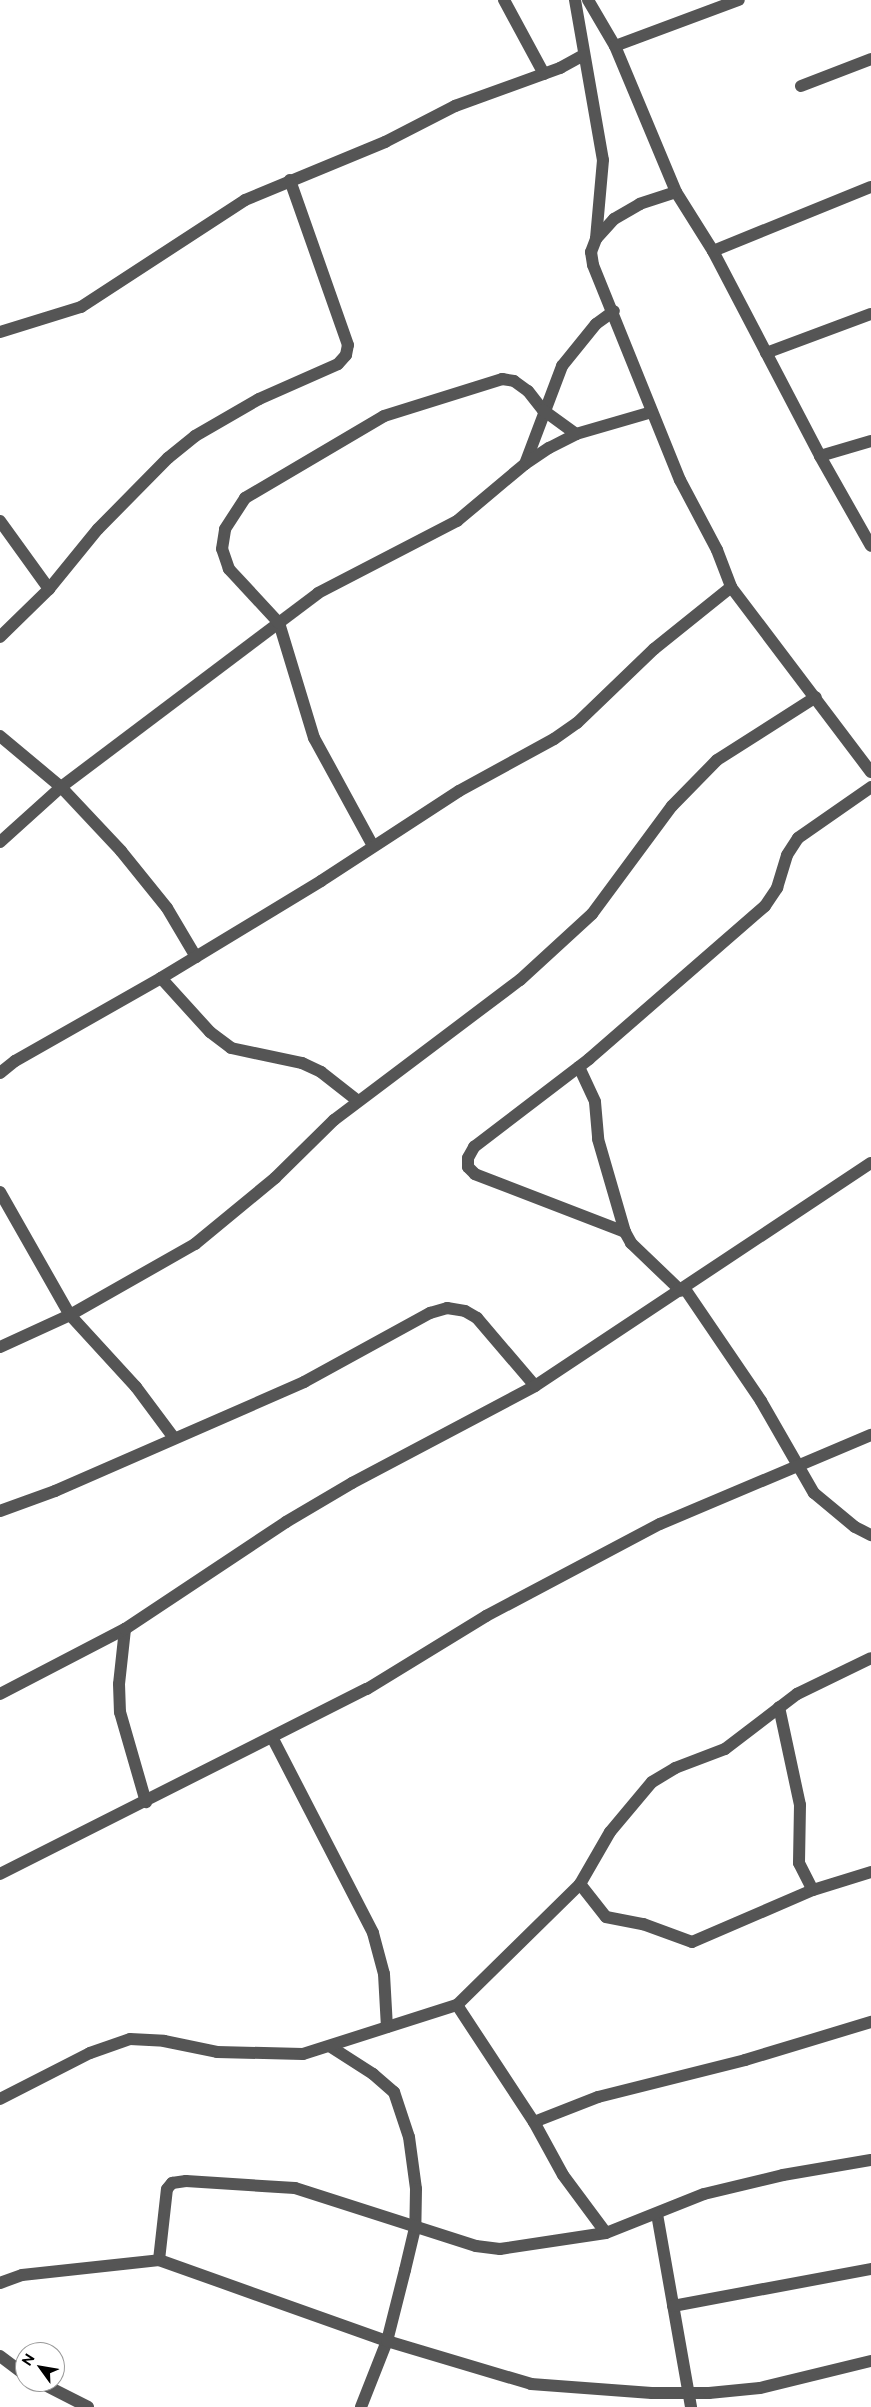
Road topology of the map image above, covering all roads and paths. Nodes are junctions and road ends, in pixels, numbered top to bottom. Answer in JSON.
{"nodes":[{"id":1,"x":504,"y":0,"type":"edge"},
{"id":2,"x":575,"y":0,"type":"edge"},
{"id":3,"x":588,"y":0,"type":"edge"},
{"id":4,"x":739,"y":0,"type":"edge"},
{"id":5,"x":615,"y":46,"type":"junction"},
{"id":6,"x":583,"y":55,"type":"junction"},
{"id":7,"x":871,"y":59,"type":"edge"},
{"id":8,"x":544,"y":74,"type":"junction"},
{"id":9,"x":801,"y":86,"type":"dead end"},
{"id":10,"x":290,"y":180,"type":"junction"},
{"id":11,"x":871,"y":187,"type":"edge"},
{"id":12,"x":676,"y":192,"type":"junction"},
{"id":13,"x":596,"y":239,"type":"junction"},
{"id":14,"x":713,"y":251,"type":"junction"},
{"id":15,"x":614,"y":311,"type":"junction"},
{"id":16,"x":871,"y":314,"type":"edge"},
{"id":17,"x":0,"y":332,"type":"edge"},
{"id":18,"x":766,"y":353,"type":"junction"},
{"id":19,"x":543,"y":410,"type":"junction"},
{"id":20,"x":652,"y":412,"type":"junction"},
{"id":21,"x":576,"y":434,"type":"junction"},
{"id":22,"x":871,"y":441,"type":"edge"},
{"id":23,"x":820,"y":456,"type":"junction"},
{"id":24,"x":525,"y":464,"type":"junction"},
{"id":25,"x":0,"y":521,"type":"edge"},
{"id":26,"x":871,"y":546,"type":"edge"},
{"id":27,"x":730,"y":586,"type":"junction"},
{"id":28,"x":49,"y":589,"type":"junction"},
{"id":29,"x":279,"y":623,"type":"junction"},
{"id":30,"x":0,"y":637,"type":"edge"},
{"id":31,"x":816,"y":697,"type":"junction"},
{"id":32,"x":0,"y":736,"type":"edge"},
{"id":33,"x":871,"y":772,"type":"edge"},
{"id":34,"x":61,"y":787,"type":"junction"},
{"id":35,"x":871,"y":787,"type":"edge"},
{"id":36,"x":0,"y":842,"type":"edge"},
{"id":37,"x":373,"y":846,"type":"junction"},
{"id":38,"x":196,"y":957,"type":"junction"},
{"id":39,"x":161,"y":978,"type":"junction"},
{"id":40,"x":579,"y":1066,"type":"junction"},
{"id":41,"x":0,"y":1073,"type":"edge"},
{"id":42,"x":358,"y":1101,"type":"junction"},
{"id":43,"x":871,"y":1163,"type":"edge"},
{"id":44,"x":0,"y":1192,"type":"edge"},
{"id":45,"x":625,"y":1232,"type":"junction"},
{"id":46,"x":683,"y":1290,"type":"junction"},
{"id":47,"x":70,"y":1315,"type":"junction"},
{"id":48,"x":0,"y":1347,"type":"edge"},
{"id":49,"x":535,"y":1386,"type":"junction"},
{"id":50,"x":871,"y":1435,"type":"edge"},
{"id":51,"x":174,"y":1438,"type":"junction"},
{"id":52,"x":799,"y":1463,"type":"junction"},
{"id":53,"x":0,"y":1511,"type":"edge"},
{"id":54,"x":871,"y":1536,"type":"edge"},
{"id":55,"x":125,"y":1629,"type":"junction"},
{"id":56,"x":871,"y":1658,"type":"edge"},
{"id":57,"x":0,"y":1694,"type":"edge"},
{"id":58,"x":779,"y":1707,"type":"junction"},
{"id":59,"x":272,"y":1737,"type":"junction"},
{"id":60,"x":146,"y":1802,"type":"junction"},
{"id":61,"x":871,"y":1872,"type":"edge"},
{"id":62,"x":0,"y":1874,"type":"edge"},
{"id":63,"x":580,"y":1884,"type":"junction"},
{"id":64,"x":813,"y":1890,"type":"junction"},
{"id":65,"x":457,"y":2005,"type":"junction"},
{"id":66,"x":871,"y":2022,"type":"edge"},
{"id":67,"x":387,"y":2027,"type":"junction"},
{"id":68,"x":331,"y":2047,"type":"junction"},
{"id":69,"x":0,"y":2099,"type":"edge"},
{"id":70,"x":534,"y":2122,"type":"junction"},
{"id":71,"x":871,"y":2160,"type":"edge"},
{"id":72,"x":657,"y":2214,"type":"junction"},
{"id":73,"x":415,"y":2228,"type":"junction"},
{"id":74,"x":606,"y":2233,"type":"junction"},
{"id":75,"x":159,"y":2260,"type":"junction"},
{"id":76,"x":871,"y":2269,"type":"edge"},
{"id":77,"x":0,"y":2282,"type":"edge"},
{"id":78,"x":673,"y":2306,"type":"junction"},
{"id":79,"x":387,"y":2341,"type":"junction"},
{"id":80,"x":0,"y":2356,"type":"edge"},
{"id":81,"x":871,"y":2361,"type":"edge"},
{"id":82,"x":15,"y":2367,"type":"edge"},
{"id":83,"x":59,"y":2392,"type":"edge"},
{"id":84,"x":690,"y":2394,"type":"junction"},
{"id":85,"x":88,"y":2407,"type":"edge"},
{"id":86,"x":361,"y":2407,"type":"edge"},
{"id":87,"x":691,"y":2407,"type":"edge"}],
"edges":[{"from":1,"to":8,"type":"street"},
{"from":2,"to":6,"type":"street"},
{"from":3,"to":5,"type":"street"},
{"from":4,"to":5,"type":"street"},
{"from":5,"to":12,"type":"street"},
{"from":6,"to":8,"type":"street"},
{"from":6,"to":13,"type":"street"},
{"from":7,"to":9,"type":"street"},
{"from":8,"to":10,"type":"street"},
{"from":10,"to":17,"type":"street"},
{"from":10,"to":28,"type":"street"},
{"from":11,"to":14,"type":"street"},
{"from":12,"to":13,"type":"street"},
{"from":12,"to":14,"type":"street"},
{"from":13,"to":15,"type":"street"},
{"from":14,"to":18,"type":"street"},
{"from":15,"to":19,"type":"street"},
{"from":15,"to":20,"type":"street"},
{"from":16,"to":18,"type":"street"},
{"from":18,"to":23,"type":"street"},
{"from":19,"to":21,"type":"street"},
{"from":19,"to":24,"type":"street"},
{"from":19,"to":29,"type":"street"},
{"from":20,"to":21,"type":"street"},
{"from":20,"to":27,"type":"street"},
{"from":21,"to":24,"type":"street"},
{"from":22,"to":23,"type":"street"},
{"from":23,"to":26,"type":"street"},
{"from":24,"to":29,"type":"street"},
{"from":25,"to":28,"type":"street"},
{"from":27,"to":31,"type":"street"},
{"from":27,"to":37,"type":"street"},
{"from":28,"to":30,"type":"street"},
{"from":29,"to":34,"type":"street"},
{"from":29,"to":37,"type":"street"},
{"from":31,"to":33,"type":"street"},
{"from":31,"to":42,"type":"street"},
{"from":32,"to":34,"type":"street"},
{"from":34,"to":36,"type":"street"},
{"from":34,"to":38,"type":"street"},
{"from":35,"to":40,"type":"street"},
{"from":37,"to":38,"type":"street"},
{"from":38,"to":39,"type":"street"},
{"from":39,"to":41,"type":"street"},
{"from":39,"to":42,"type":"street"},
{"from":40,"to":45,"type":"street"},
{"from":40,"to":45,"type":"street"},
{"from":42,"to":47,"type":"street"},
{"from":43,"to":46,"type":"street"},
{"from":44,"to":47,"type":"street"},
{"from":45,"to":46,"type":"street"},
{"from":46,"to":49,"type":"street"},
{"from":46,"to":52,"type":"street"},
{"from":47,"to":48,"type":"street"},
{"from":47,"to":51,"type":"street"},
{"from":49,"to":51,"type":"street"},
{"from":49,"to":55,"type":"street"},
{"from":50,"to":52,"type":"street"},
{"from":51,"to":53,"type":"street"},
{"from":52,"to":54,"type":"street"},
{"from":52,"to":59,"type":"street"},
{"from":55,"to":57,"type":"street"},
{"from":55,"to":60,"type":"street"},
{"from":56,"to":58,"type":"street"},
{"from":58,"to":63,"type":"street"},
{"from":58,"to":64,"type":"street"},
{"from":59,"to":60,"type":"street"},
{"from":59,"to":67,"type":"street"},
{"from":60,"to":62,"type":"street"},
{"from":61,"to":64,"type":"street"},
{"from":63,"to":64,"type":"street"},
{"from":63,"to":65,"type":"street"},
{"from":65,"to":67,"type":"street"},
{"from":65,"to":70,"type":"street"},
{"from":66,"to":70,"type":"street"},
{"from":67,"to":68,"type":"street"},
{"from":68,"to":69,"type":"street"},
{"from":68,"to":73,"type":"street"},
{"from":70,"to":74,"type":"street"},
{"from":71,"to":72,"type":"street"},
{"from":72,"to":74,"type":"street"},
{"from":72,"to":78,"type":"street"},
{"from":73,"to":74,"type":"street"},
{"from":73,"to":75,"type":"street"},
{"from":73,"to":79,"type":"street"},
{"from":75,"to":77,"type":"street"},
{"from":75,"to":79,"type":"street"},
{"from":76,"to":78,"type":"street"},
{"from":78,"to":84,"type":"street"},
{"from":79,"to":84,"type":"street"},
{"from":79,"to":86,"type":"street"},
{"from":80,"to":82,"type":"street"},
{"from":81,"to":84,"type":"street"},
{"from":83,"to":85,"type":"street"},
{"from":84,"to":87,"type":"street"}]}
